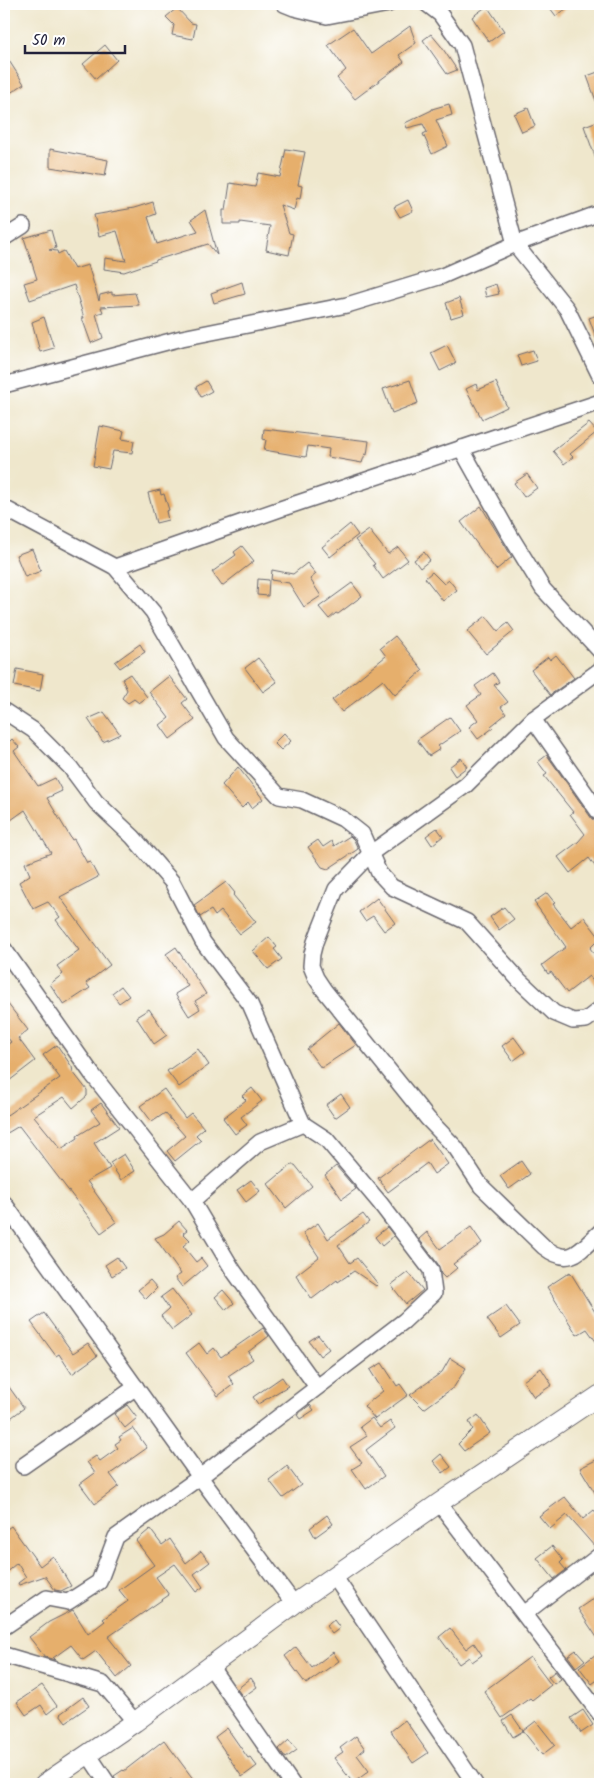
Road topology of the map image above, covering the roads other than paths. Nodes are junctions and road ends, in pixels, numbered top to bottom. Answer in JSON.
{"nodes":[{"id":1,"x":284,"y":4,"type":"edge"},
{"id":2,"x":389,"y":4,"type":"edge"},
{"id":3,"x":427,"y":4,"type":"edge"},
{"id":4,"x":600,"y":213,"type":"edge"},
{"id":5,"x":23,"y":226,"type":"dead end"},
{"id":6,"x":4,"y":238,"type":"edge"},
{"id":7,"x":515,"y":244,"type":"junction"},
{"id":8,"x":600,"y":376,"type":"edge"},
{"id":9,"x":4,"y":385,"type":"edge"},
{"id":10,"x":600,"y":402,"type":"edge"},
{"id":11,"x":461,"y":448,"type":"junction"},
{"id":12,"x":4,"y":508,"type":"edge"},
{"id":13,"x":115,"y":567,"type":"junction"},
{"id":14,"x":600,"y":651,"type":"edge"},
{"id":15,"x":600,"y":670,"type":"edge"},
{"id":16,"x":4,"y":711,"type":"edge"},
{"id":17,"x":533,"y":719,"type":"junction"},
{"id":18,"x":600,"y":814,"type":"edge"},
{"id":19,"x":371,"y":853,"type":"junction"},
{"id":20,"x":4,"y":949,"type":"edge"},
{"id":21,"x":9,"y":969,"type":"edge"},
{"id":22,"x":600,"y":1008,"type":"edge"},
{"id":23,"x":303,"y":1124,"type":"junction"},
{"id":24,"x":192,"y":1201,"type":"junction"},
{"id":25,"x":4,"y":1202,"type":"edge"},
{"id":26,"x":600,"y":1232,"type":"edge"},
{"id":27,"x":136,"y":1387,"type":"junction"},
{"id":28,"x":316,"y":1387,"type":"junction"},
{"id":29,"x":600,"y":1395,"type":"edge"},
{"id":30,"x":23,"y":1466,"type":"dead end"},
{"id":31,"x":200,"y":1477,"type":"junction"},
{"id":32,"x":439,"y":1503,"type":"junction"},
{"id":33,"x":599,"y":1560,"type":"edge"},
{"id":34,"x":334,"y":1576,"type":"junction"},
{"id":35,"x":294,"y":1604,"type":"junction"},
{"id":36,"x":524,"y":1614,"type":"junction"},
{"id":37,"x":4,"y":1627,"type":"edge"},
{"id":38,"x":4,"y":1655,"type":"edge"},
{"id":39,"x":210,"y":1666,"type":"junction"},
{"id":40,"x":600,"y":1714,"type":"edge"},
{"id":41,"x":135,"y":1722,"type":"junction"},
{"id":42,"x":88,"y":1754,"type":"junction"},
{"id":43,"x":44,"y":1784,"type":"edge"},
{"id":44,"x":108,"y":1784,"type":"edge"},
{"id":45,"x":292,"y":1784,"type":"edge"},
{"id":46,"x":475,"y":1784,"type":"edge"}],
"edges":[{"from":1,"to":2,"type":"street"},
{"from":3,"to":7,"type":"street"},
{"from":4,"to":7,"type":"street"},
{"from":5,"to":6,"type":"street"},
{"from":7,"to":8,"type":"street"},
{"from":7,"to":9,"type":"street"},
{"from":10,"to":11,"type":"street"},
{"from":11,"to":13,"type":"street"},
{"from":11,"to":14,"type":"street"},
{"from":12,"to":13,"type":"street"},
{"from":13,"to":19,"type":"street"},
{"from":15,"to":17,"type":"street"},
{"from":16,"to":23,"type":"street"},
{"from":17,"to":18,"type":"street"},
{"from":17,"to":19,"type":"street"},
{"from":19,"to":22,"type":"street"},
{"from":19,"to":26,"type":"street"},
{"from":20,"to":21,"type":"street"},
{"from":21,"to":24,"type":"street"},
{"from":23,"to":24,"type":"street"},
{"from":23,"to":28,"type":"street"},
{"from":24,"to":28,"type":"street"},
{"from":25,"to":27,"type":"street"},
{"from":27,"to":30,"type":"street"},
{"from":27,"to":31,"type":"street"},
{"from":28,"to":31,"type":"street"},
{"from":29,"to":32,"type":"street"},
{"from":31,"to":35,"type":"street"},
{"from":31,"to":37,"type":"street"},
{"from":32,"to":34,"type":"street"},
{"from":32,"to":36,"type":"street"},
{"from":33,"to":36,"type":"street"},
{"from":34,"to":35,"type":"street"},
{"from":34,"to":46,"type":"street"},
{"from":35,"to":39,"type":"street"},
{"from":36,"to":40,"type":"street"},
{"from":38,"to":41,"type":"street"},
{"from":39,"to":41,"type":"street"},
{"from":39,"to":45,"type":"street"},
{"from":41,"to":42,"type":"street"},
{"from":42,"to":43,"type":"street"},
{"from":42,"to":44,"type":"street"}]}
